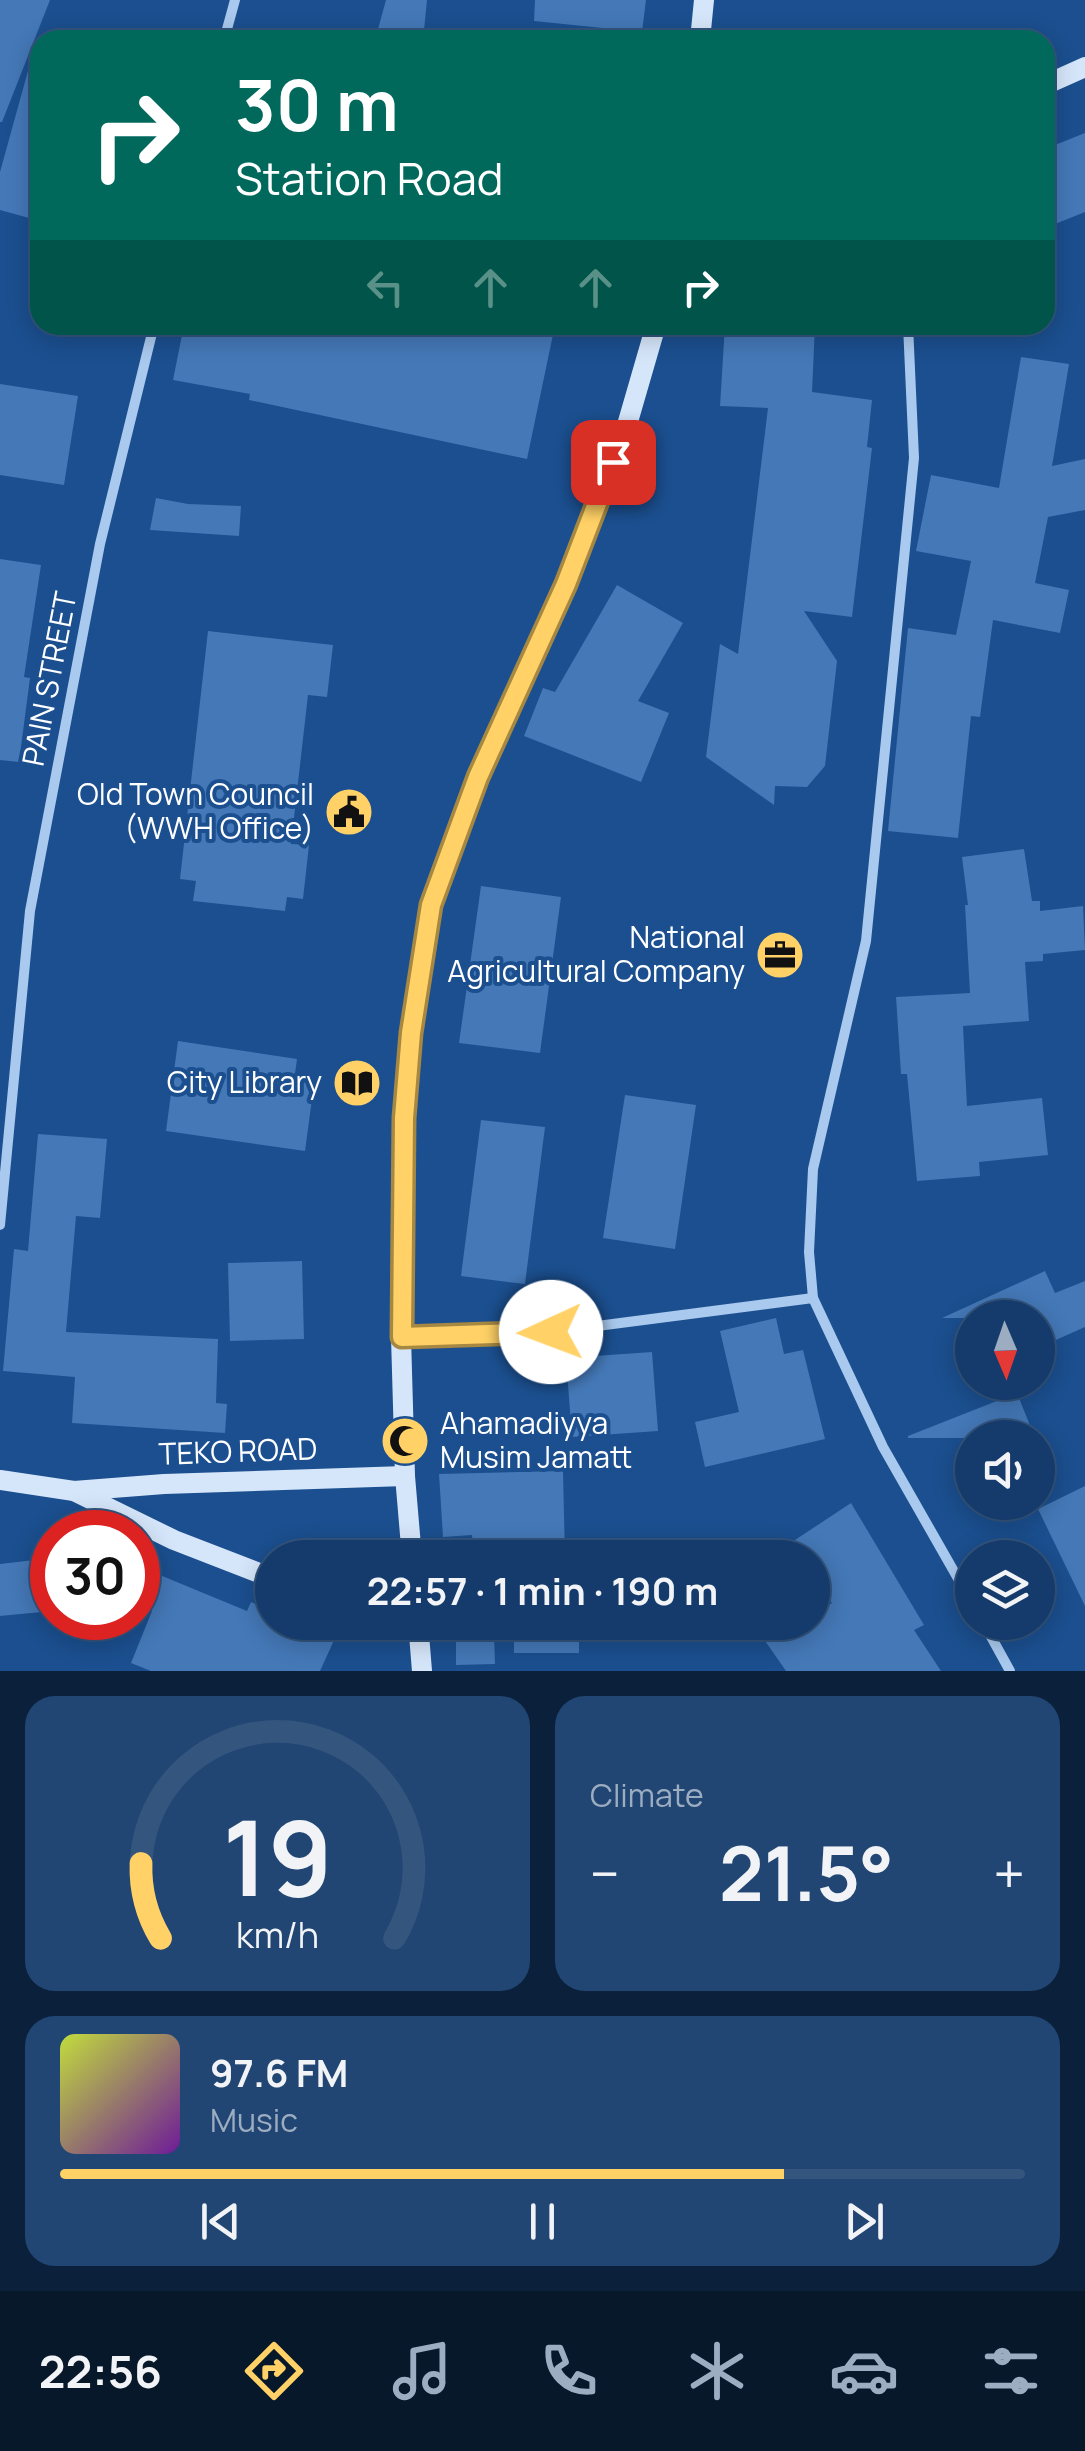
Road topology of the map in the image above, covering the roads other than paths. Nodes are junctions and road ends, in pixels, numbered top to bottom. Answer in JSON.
{"nodes":[{"id":1,"x":235,"y":0,"type":"edge"},
{"id":2,"x":704,"y":0,"type":"edge"},
{"id":3,"x":227,"y":30,"type":"edge"},
{"id":4,"x":701,"y":30,"type":"edge"},
{"id":5,"x":1085,"y":67,"type":"edge"},
{"id":6,"x":1055,"y":80,"type":"edge"},
{"id":7,"x":152,"y":335,"type":"edge"},
{"id":8,"x":653,"y":335,"type":"edge"},
{"id":9,"x":908,"y":335,"type":"edge"},
{"id":10,"x":0,"y":1225,"type":"edge"},
{"id":11,"x":814,"y":1298,"type":"junction"},
{"id":12,"x":402,"y":1337,"type":"junction"},
{"id":13,"x":405,"y":1476,"type":"junction"},
{"id":14,"x":0,"y":1480,"type":"edge"},
{"id":15,"x":74,"y":1492,"type":"junction"},
{"id":16,"x":410,"y":1540,"type":"edge"},
{"id":17,"x":255,"y":1571,"type":"edge"},
{"id":18,"x":955,"y":1573,"type":"edge"},
{"id":19,"x":419,"y":1640,"type":"edge"},
{"id":20,"x":994,"y":1640,"type":"edge"},
{"id":21,"x":422,"y":1671,"type":"edge"},
{"id":22,"x":1010,"y":1671,"type":"edge"}],
"edges":[{"from":1,"to":3,"type":"street"},
{"from":2,"to":4,"type":"main road"},
{"from":5,"to":6,"type":"main road"},
{"from":7,"to":10,"type":"street","name":"PAIN STREET"},
{"from":8,"to":12,"type":"main road"},
{"from":9,"to":11,"type":"street"},
{"from":11,"to":12,"type":"street"},
{"from":11,"to":18,"type":"street"},
{"from":12,"to":13,"type":"main road"},
{"from":13,"to":15,"type":"main road","name":"TEKO ROAD"},
{"from":13,"to":16,"type":"main road"},
{"from":14,"to":15,"type":"main road","name":"TEKO ROAD"},
{"from":15,"to":17,"type":"main road","name":"TEKO ROAD"},
{"from":19,"to":21,"type":"main road"},
{"from":20,"to":22,"type":"street"}]}
